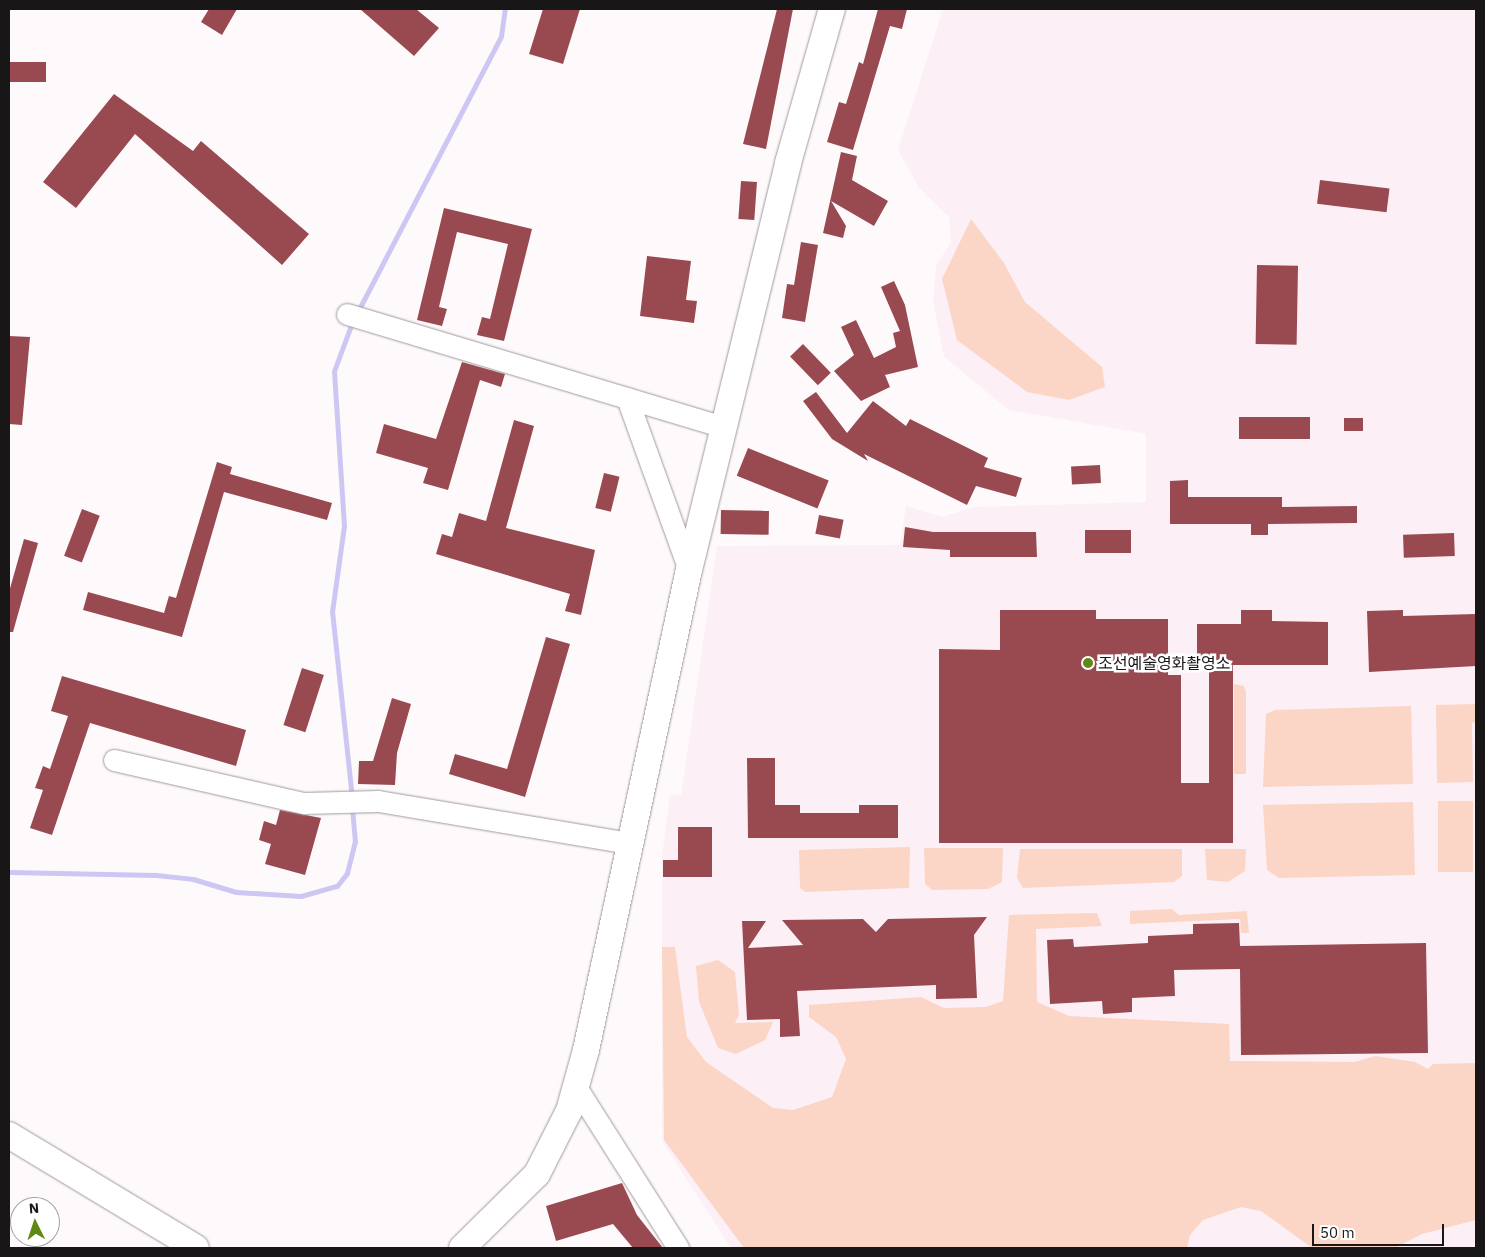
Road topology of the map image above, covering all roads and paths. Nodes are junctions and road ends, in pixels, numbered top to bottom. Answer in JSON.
{"nodes":[{"id":1,"x":832,"y":9,"type":"edge"},
{"id":2,"x":348,"y":314,"type":"dead end"},
{"id":3,"x":627,"y":398,"type":"junction"},
{"id":4,"x":724,"y":428,"type":"junction"},
{"id":5,"x":689,"y":570,"type":"junction"},
{"id":6,"x":114,"y":760,"type":"dead end"},
{"id":7,"x":628,"y":843,"type":"junction"},
{"id":8,"x":576,"y":1087,"type":"junction"},
{"id":9,"x":9,"y":1135,"type":"edge"},
{"id":10,"x":196,"y":1248,"type":"edge"},
{"id":11,"x":462,"y":1248,"type":"edge"},
{"id":12,"x":678,"y":1248,"type":"edge"}],
"edges":[{"from":1,"to":4,"type":"main road"},
{"from":2,"to":3,"type":"street"},
{"from":3,"to":4,"type":"street"},
{"from":3,"to":5,"type":"street"},
{"from":4,"to":5,"type":"main road"},
{"from":5,"to":7,"type":"main road"},
{"from":6,"to":7,"type":"street"},
{"from":7,"to":8,"type":"main road"},
{"from":8,"to":11,"type":"main road"},
{"from":8,"to":12,"type":"street"},
{"from":9,"to":10,"type":"main road"}]}
